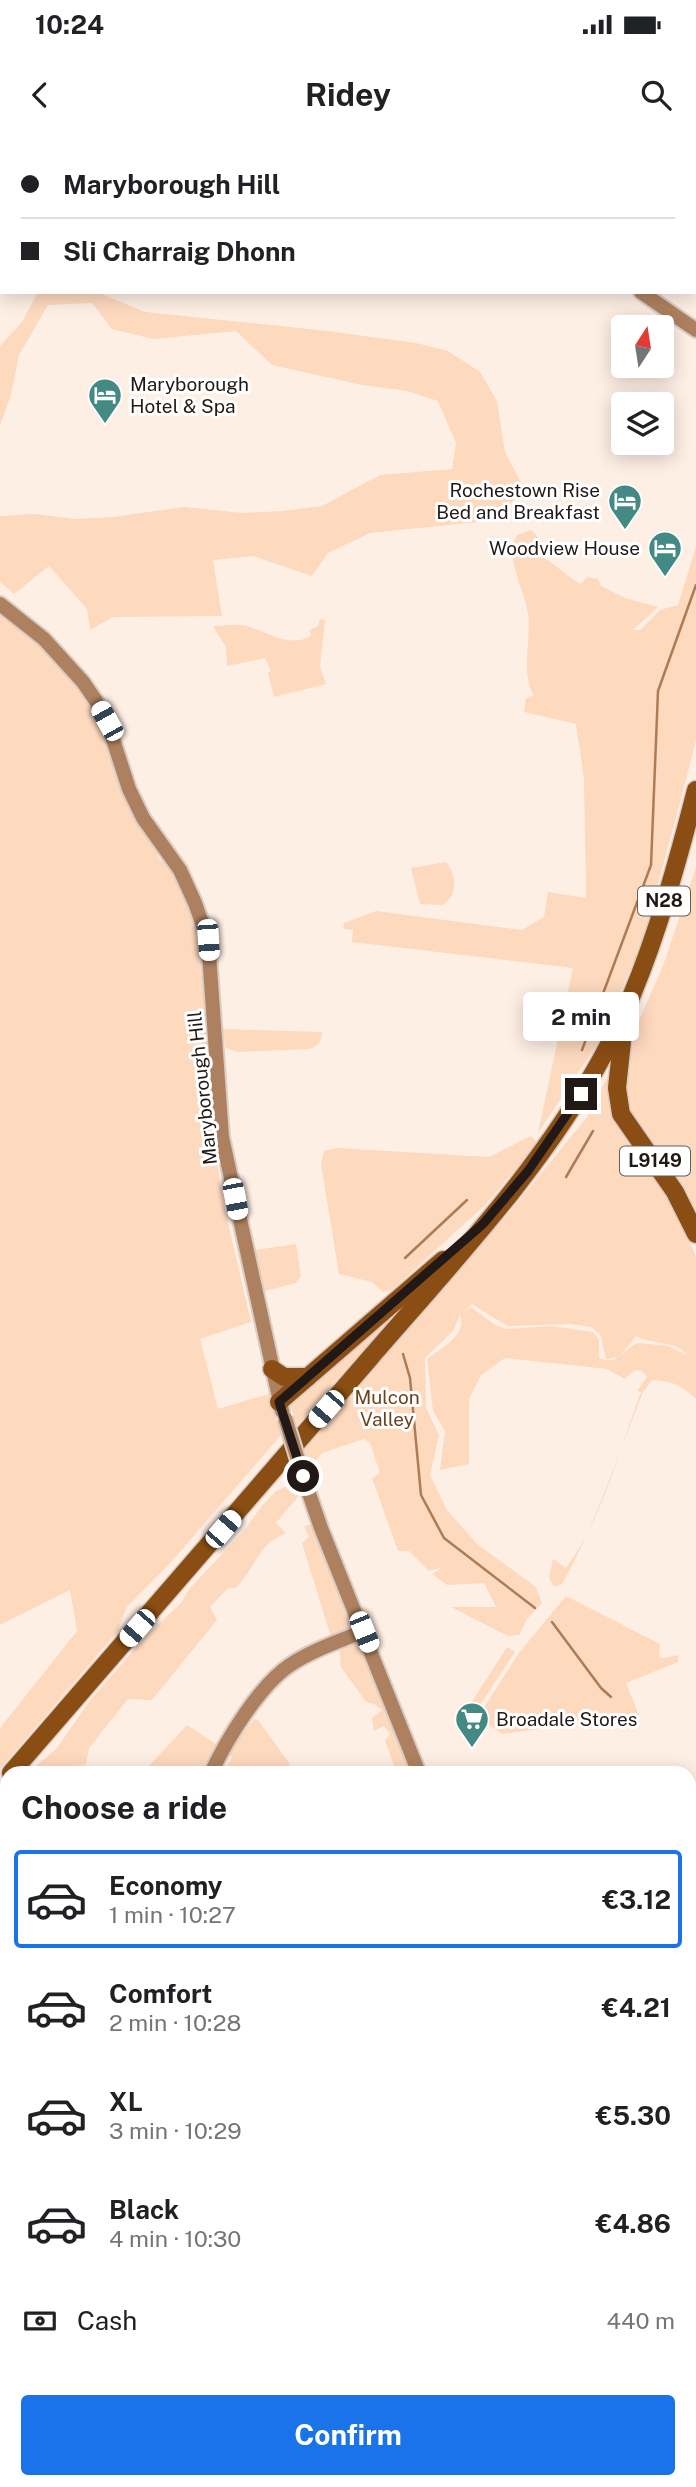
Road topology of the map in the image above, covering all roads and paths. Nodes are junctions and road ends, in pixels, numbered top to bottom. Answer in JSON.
{"nodes":[{"id":1,"x":644,"y":294,"type":"edge"},
{"id":2,"x":696,"y":330,"type":"edge"},
{"id":3,"x":0,"y":604,"type":"edge"},
{"id":4,"x":696,"y":790,"type":"edge"},
{"id":5,"x":624,"y":1010,"type":"junction"},
{"id":6,"x":483,"y":1224,"type":"junction"},
{"id":7,"x":696,"y":1234,"type":"edge"},
{"id":8,"x":272,"y":1369,"type":"junction"},
{"id":9,"x":308,"y":1377,"type":"junction"},
{"id":10,"x":282,"y":1410,"type":"junction"},
{"id":11,"x":364,"y":1632,"type":"junction"},
{"id":12,"x":17,"y":1766,"type":"edge"},
{"id":13,"x":215,"y":1766,"type":"edge"},
{"id":14,"x":416,"y":1766,"type":"edge"}],
"edges":[{"from":1,"to":2,"type":"street"},
{"from":3,"to":8,"type":"street","name":"Maryborough Hill"},
{"from":4,"to":5,"type":"highway","number":"N28"},
{"from":5,"to":6,"type":"highway","number":"N28"},
{"from":5,"to":7,"type":"highway","number":"L9149"},
{"from":6,"to":9,"type":"highway","number":"N28"},
{"from":6,"to":12,"type":"highway","number":"N28"},
{"from":8,"to":9,"type":"highway"},
{"from":8,"to":10,"type":"street","name":"Maryborough Hill"},
{"from":9,"to":10,"type":"highway","number":"N28"},
{"from":10,"to":11,"type":"street","name":"Maryborough Hill","bridge":true},
{"from":11,"to":13,"type":"street"},
{"from":11,"to":14,"type":"street","name":"Maryborough Hill"}]}
